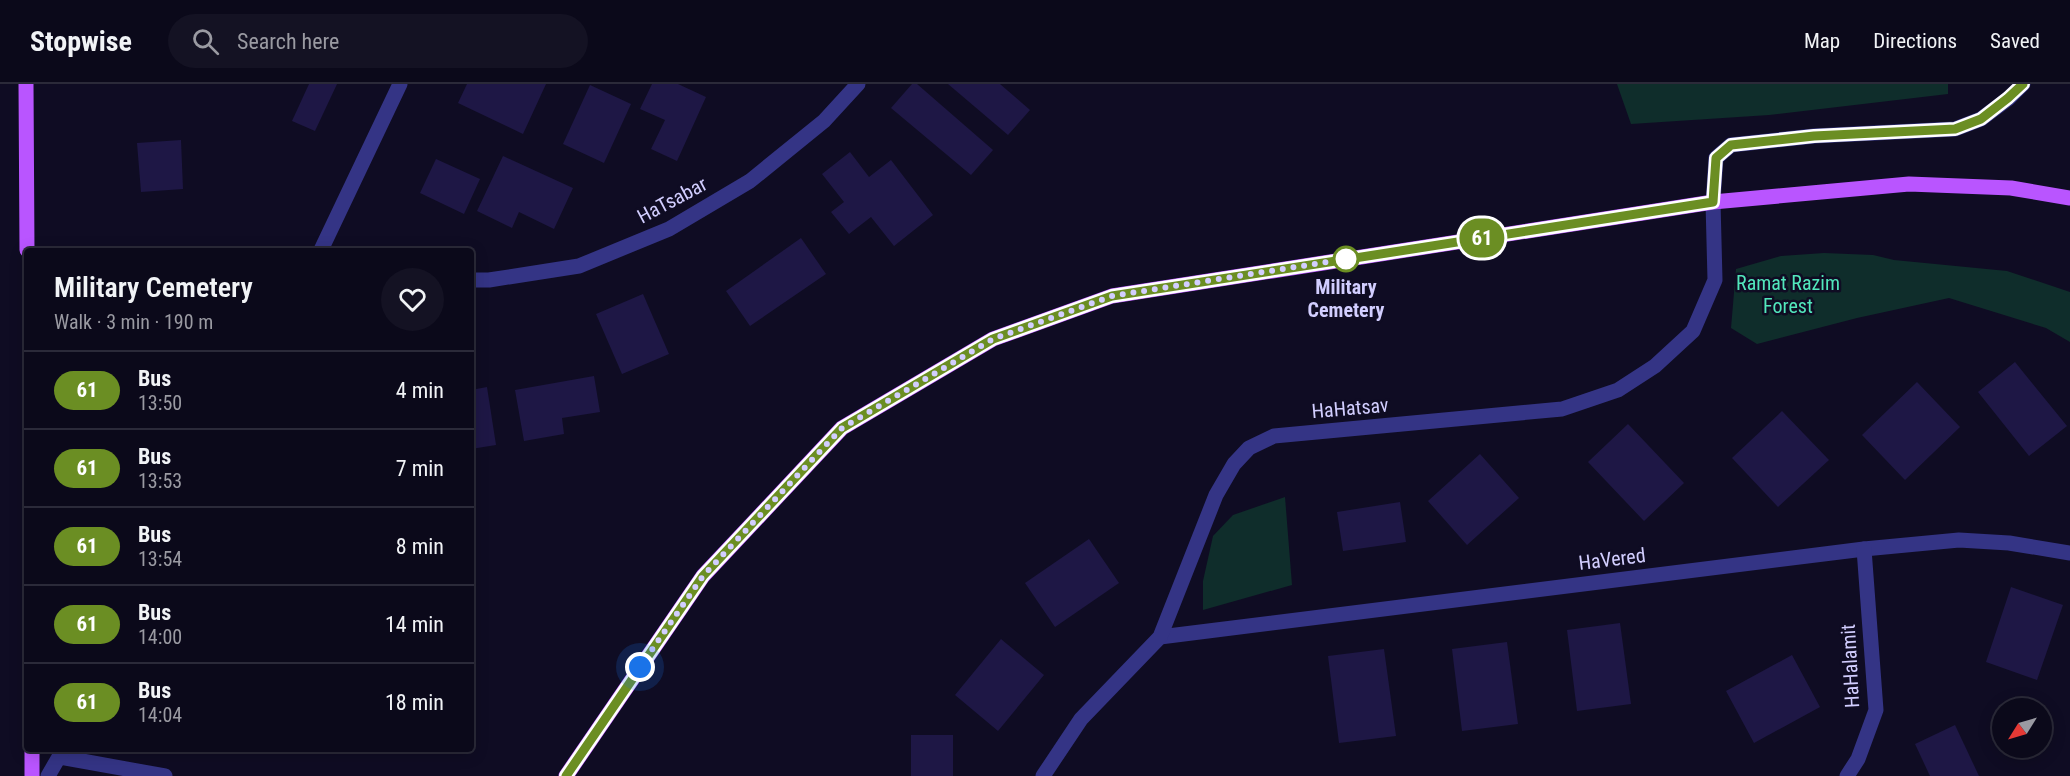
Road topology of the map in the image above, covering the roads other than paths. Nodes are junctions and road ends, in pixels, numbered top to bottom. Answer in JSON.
{"nodes":[{"id":1,"x":26,"y":84,"type":"edge"},
{"id":2,"x":400,"y":84,"type":"edge"},
{"id":3,"x":858,"y":84,"type":"edge"},
{"id":4,"x":2023,"y":84,"type":"edge"},
{"id":5,"x":2070,"y":198,"type":"edge"},
{"id":6,"x":1713,"y":202,"type":"junction"},
{"id":7,"x":27,"y":248,"type":"edge"},
{"id":8,"x":322,"y":248,"type":"edge"},
{"id":9,"x":474,"y":280,"type":"edge"},
{"id":10,"x":1864,"y":549,"type":"junction"},
{"id":11,"x":2070,"y":553,"type":"edge"},
{"id":12,"x":1160,"y":637,"type":"junction"},
{"id":13,"x":32,"y":752,"type":"edge"},
{"id":14,"x":62,"y":753,"type":"edge"},
{"id":15,"x":32,"y":776,"type":"edge"},
{"id":16,"x":48,"y":776,"type":"edge"},
{"id":17,"x":165,"y":776,"type":"edge"},
{"id":18,"x":566,"y":776,"type":"edge"},
{"id":19,"x":1043,"y":776,"type":"edge"},
{"id":20,"x":1847,"y":776,"type":"edge"}],
"edges":[{"from":1,"to":7,"type":"main road"},
{"from":2,"to":8,"type":"street"},
{"from":3,"to":9,"type":"street","name":"HaTsabar"},
{"from":4,"to":6,"type":"street","name":"HaHatsav"},
{"from":5,"to":6,"type":"main road"},
{"from":6,"to":12,"type":"street","name":"HaHatsav"},
{"from":6,"to":18,"type":"main road"},
{"from":10,"to":11,"type":"street","name":"HaVered"},
{"from":10,"to":12,"type":"street","name":"HaVered"},
{"from":10,"to":20,"type":"street","name":"HaHalamit"},
{"from":12,"to":19,"type":"street","name":"HaHatsav"},
{"from":13,"to":15,"type":"main road"},
{"from":14,"to":16,"type":"street"},
{"from":14,"to":17,"type":"street"}]}
